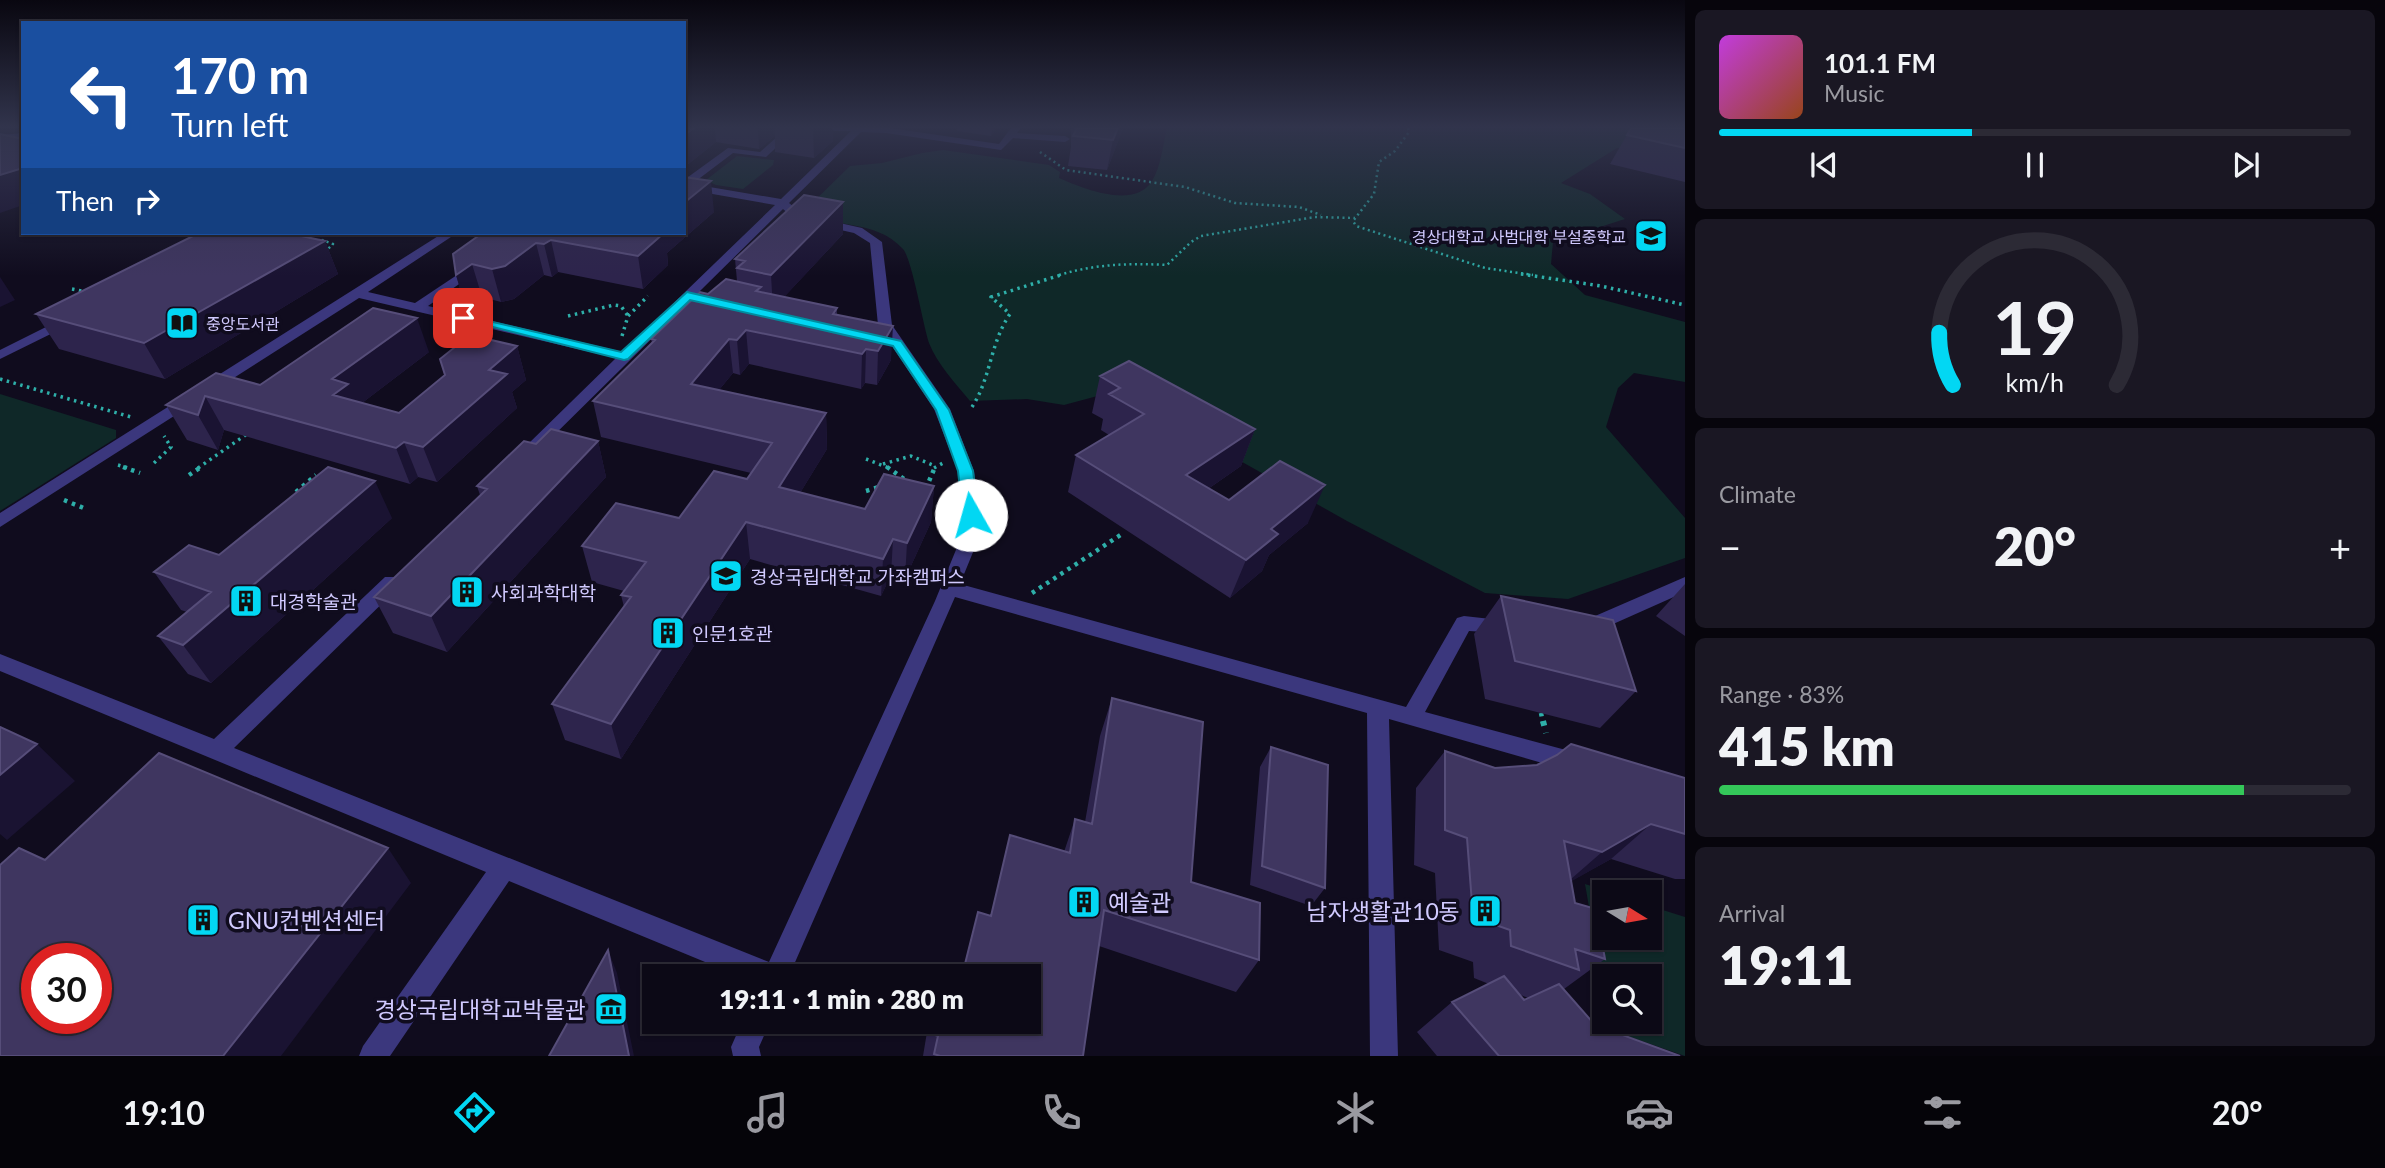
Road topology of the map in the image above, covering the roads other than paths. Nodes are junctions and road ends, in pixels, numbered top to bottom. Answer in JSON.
{"nodes":[{"id":1,"x":805,"y":177,"type":"edge"},
{"id":2,"x":686,"y":186,"type":"edge"},
{"id":3,"x":783,"y":204,"type":"junction"},
{"id":4,"x":448,"y":235,"type":"edge"},
{"id":5,"x":491,"y":256,"type":"edge"},
{"id":6,"x":356,"y":293,"type":"junction"},
{"id":7,"x":687,"y":296,"type":"junction"},
{"id":8,"x":707,"y":300,"type":"edge"},
{"id":9,"x":418,"y":307,"type":"junction"},
{"id":10,"x":83,"y":312,"type":"edge"},
{"id":11,"x":871,"y":338,"type":"edge"},
{"id":12,"x":897,"y":344,"type":"junction"},
{"id":13,"x":622,"y":350,"type":"junction"},
{"id":14,"x":0,"y":355,"type":"edge"},
{"id":15,"x":523,"y":457,"type":"edge"},
{"id":16,"x":0,"y":521,"type":"edge"},
{"id":17,"x":404,"y":570,"type":"edge"},
{"id":18,"x":1685,"y":584,"type":"edge"},
{"id":19,"x":949,"y":588,"type":"junction"},
{"id":20,"x":1528,"y":627,"type":"edge"},
{"id":21,"x":1566,"y":630,"type":"edge"},
{"id":22,"x":0,"y":662,"type":"edge"},
{"id":23,"x":1378,"y":707,"type":"junction"},
{"id":24,"x":1412,"y":716,"type":"junction"},
{"id":25,"x":217,"y":750,"type":"junction"},
{"id":26,"x":1594,"y":767,"type":"edge"},
{"id":27,"x":504,"y":867,"type":"junction"},
{"id":28,"x":741,"y":964,"type":"edge"},
{"id":29,"x":781,"y":964,"type":"edge"},
{"id":30,"x":751,"y":1034,"type":"edge"},
{"id":31,"x":373,"y":1056,"type":"edge"},
{"id":32,"x":747,"y":1056,"type":"edge"},
{"id":33,"x":1384,"y":1056,"type":"edge"}],
"edges":[{"from":1,"to":3,"type":"street"},
{"from":2,"to":3,"type":"street"},
{"from":3,"to":7,"type":"street"},
{"from":3,"to":12,"type":"street"},
{"from":4,"to":6,"type":"street"},
{"from":5,"to":9,"type":"street"},
{"from":6,"to":9,"type":"street"},
{"from":6,"to":16,"type":"street"},
{"from":7,"to":8,"type":"street"},
{"from":7,"to":13,"type":"street"},
{"from":9,"to":13,"type":"street"},
{"from":10,"to":14,"type":"street"},
{"from":11,"to":12,"type":"street"},
{"from":12,"to":19,"type":"street"},
{"from":13,"to":15,"type":"street"},
{"from":17,"to":25,"type":"street"},
{"from":18,"to":21,"type":"street"},
{"from":19,"to":23,"type":"street"},
{"from":19,"to":29,"type":"street"},
{"from":20,"to":24,"type":"street"},
{"from":22,"to":25,"type":"street"},
{"from":23,"to":24,"type":"street"},
{"from":23,"to":33,"type":"street"},
{"from":24,"to":26,"type":"street"},
{"from":25,"to":27,"type":"street"},
{"from":27,"to":28,"type":"street"},
{"from":27,"to":31,"type":"street"},
{"from":30,"to":32,"type":"street"}]}
